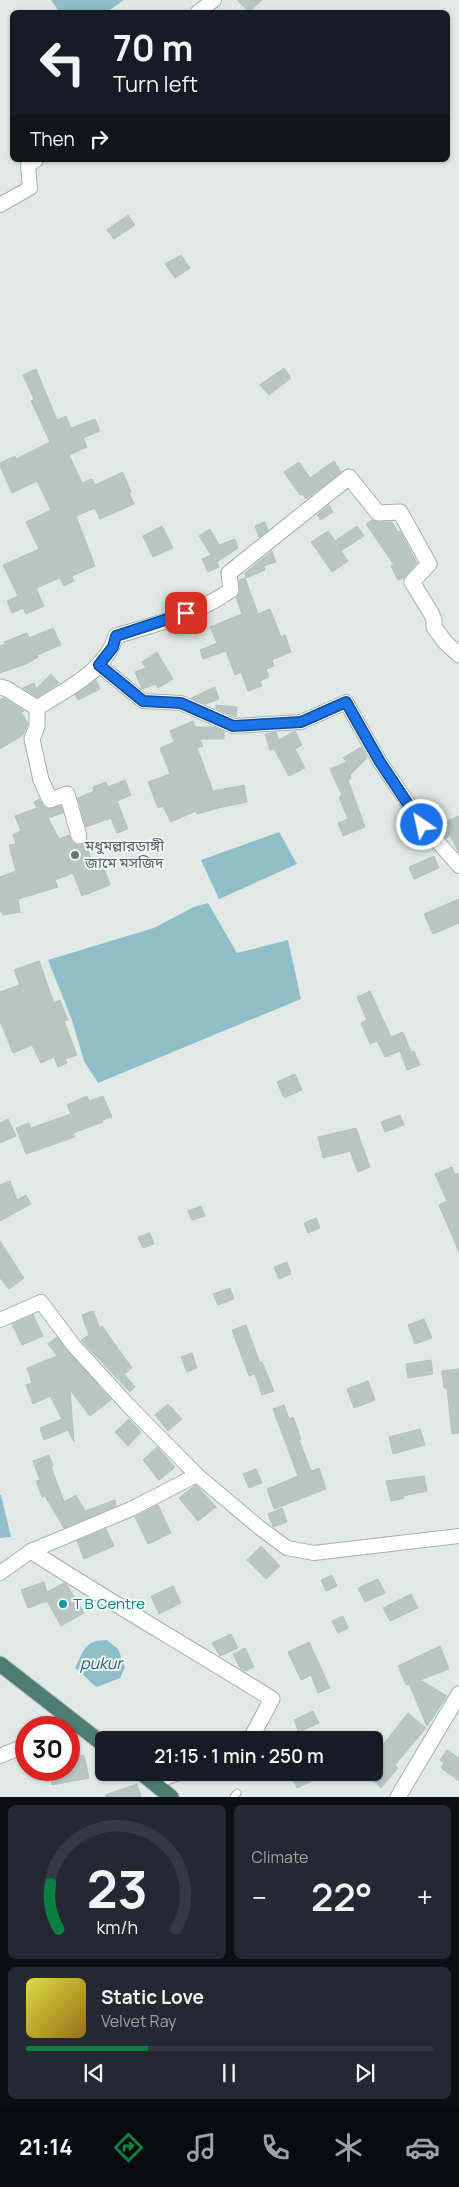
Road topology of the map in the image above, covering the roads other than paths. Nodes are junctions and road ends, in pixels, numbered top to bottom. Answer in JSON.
{"nodes":[{"id":1,"x":214,"y":0,"type":"edge"},
{"id":2,"x":201,"y":10,"type":"edge"},
{"id":3,"x":33,"y":162,"type":"edge"},
{"id":4,"x":0,"y":205,"type":"edge"},
{"id":5,"x":459,"y":655,"type":"edge"},
{"id":6,"x":99,"y":665,"type":"junction"},
{"id":7,"x":0,"y":687,"type":"edge"},
{"id":8,"x":36,"y":708,"type":"junction"},
{"id":9,"x":79,"y":836,"type":"dead end"},
{"id":10,"x":459,"y":866,"type":"edge"},
{"id":11,"x":0,"y":1320,"type":"edge"},
{"id":12,"x":197,"y":1475,"type":"junction"},
{"id":13,"x":459,"y":1536,"type":"edge"},
{"id":14,"x":31,"y":1551,"type":"junction"},
{"id":15,"x":0,"y":1573,"type":"edge"},
{"id":16,"x":0,"y":1664,"type":"edge"},
{"id":17,"x":459,"y":1694,"type":"edge"},
{"id":18,"x":61,"y":1716,"type":"edge"},
{"id":19,"x":80,"y":1730,"type":"edge"},
{"id":20,"x":255,"y":1731,"type":"edge"},
{"id":21,"x":95,"y":1739,"type":"edge"},
{"id":22,"x":15,"y":1750,"type":"edge"},
{"id":23,"x":0,"y":1756,"type":"edge"},
{"id":24,"x":151,"y":1781,"type":"edge"},
{"id":25,"x":171,"y":1797,"type":"edge"},
{"id":26,"x":398,"y":1797,"type":"edge"}],
"edges":[{"from":1,"to":2,"type":"street"},
{"from":3,"to":4,"type":"street"},
{"from":5,"to":6,"type":"street"},
{"from":6,"to":8,"type":"street"},
{"from":6,"to":10,"type":"street"},
{"from":7,"to":8,"type":"street"},
{"from":8,"to":9,"type":"street"},
{"from":11,"to":12,"type":"street"},
{"from":12,"to":13,"type":"street"},
{"from":12,"to":14,"type":"street"},
{"from":14,"to":15,"type":"street"},
{"from":14,"to":20,"type":"street"},
{"from":16,"to":18,"type":"highway"},
{"from":17,"to":26,"type":"street"},
{"from":19,"to":21,"type":"highway"},
{"from":22,"to":23,"type":"street"},
{"from":24,"to":25,"type":"highway"}]}
